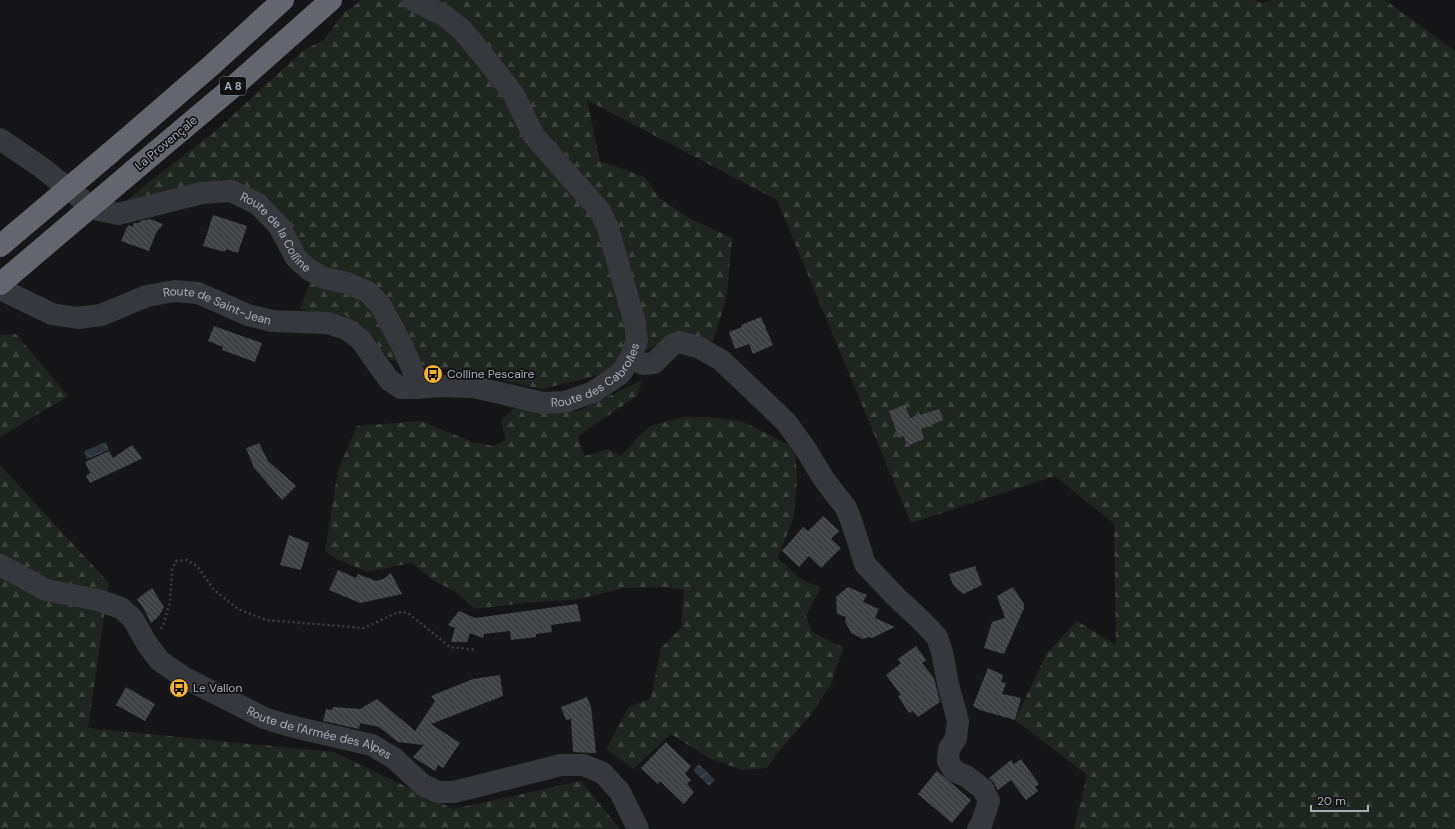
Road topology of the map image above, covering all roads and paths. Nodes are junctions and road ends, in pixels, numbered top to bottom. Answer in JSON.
{"nodes":[{"id":1,"x":283,"y":0,"type":"edge"},
{"id":2,"x":331,"y":0,"type":"edge"},
{"id":3,"x":413,"y":0,"type":"edge"},
{"id":4,"x":0,"y":139,"type":"edge"},
{"id":5,"x":0,"y":246,"type":"edge"},
{"id":6,"x":0,"y":284,"type":"edge"},
{"id":7,"x":0,"y":289,"type":"edge"},
{"id":8,"x":631,"y":358,"type":"junction"},
{"id":9,"x":416,"y":388,"type":"junction"},
{"id":10,"x":0,"y":565,"type":"edge"},
{"id":11,"x":147,"y":644,"type":"junction"},
{"id":12,"x":476,"y":650,"type":"dead end"},
{"id":13,"x":989,"y":801,"type":"junction"},
{"id":14,"x":638,"y":829,"type":"edge"},
{"id":15,"x":978,"y":829,"type":"edge"},
{"id":16,"x":990,"y":829,"type":"edge"}],
"edges":[{"from":1,"to":5,"type":"highway","number":"A 8","bridge":true},
{"from":2,"to":6,"type":"highway","name":"La Provençale","number":"A 8","bridge":true},
{"from":3,"to":8,"type":"street","name":"Route des Cabrolles"},
{"from":4,"to":9,"type":"street","name":"Route de la Colline"},
{"from":7,"to":9,"type":"street","name":"Route de Saint-Jean"},
{"from":8,"to":9,"type":"street","name":"Route des Cabrolles"},
{"from":8,"to":13,"type":"street"},
{"from":10,"to":11,"type":"street","name":"Route de l'Armée des Alpes"},
{"from":11,"to":12,"type":"path"},
{"from":11,"to":14,"type":"street","name":"Route de l'Armée des Alpes"},
{"from":13,"to":15,"type":"street"},
{"from":13,"to":16,"type":"street"}]}
